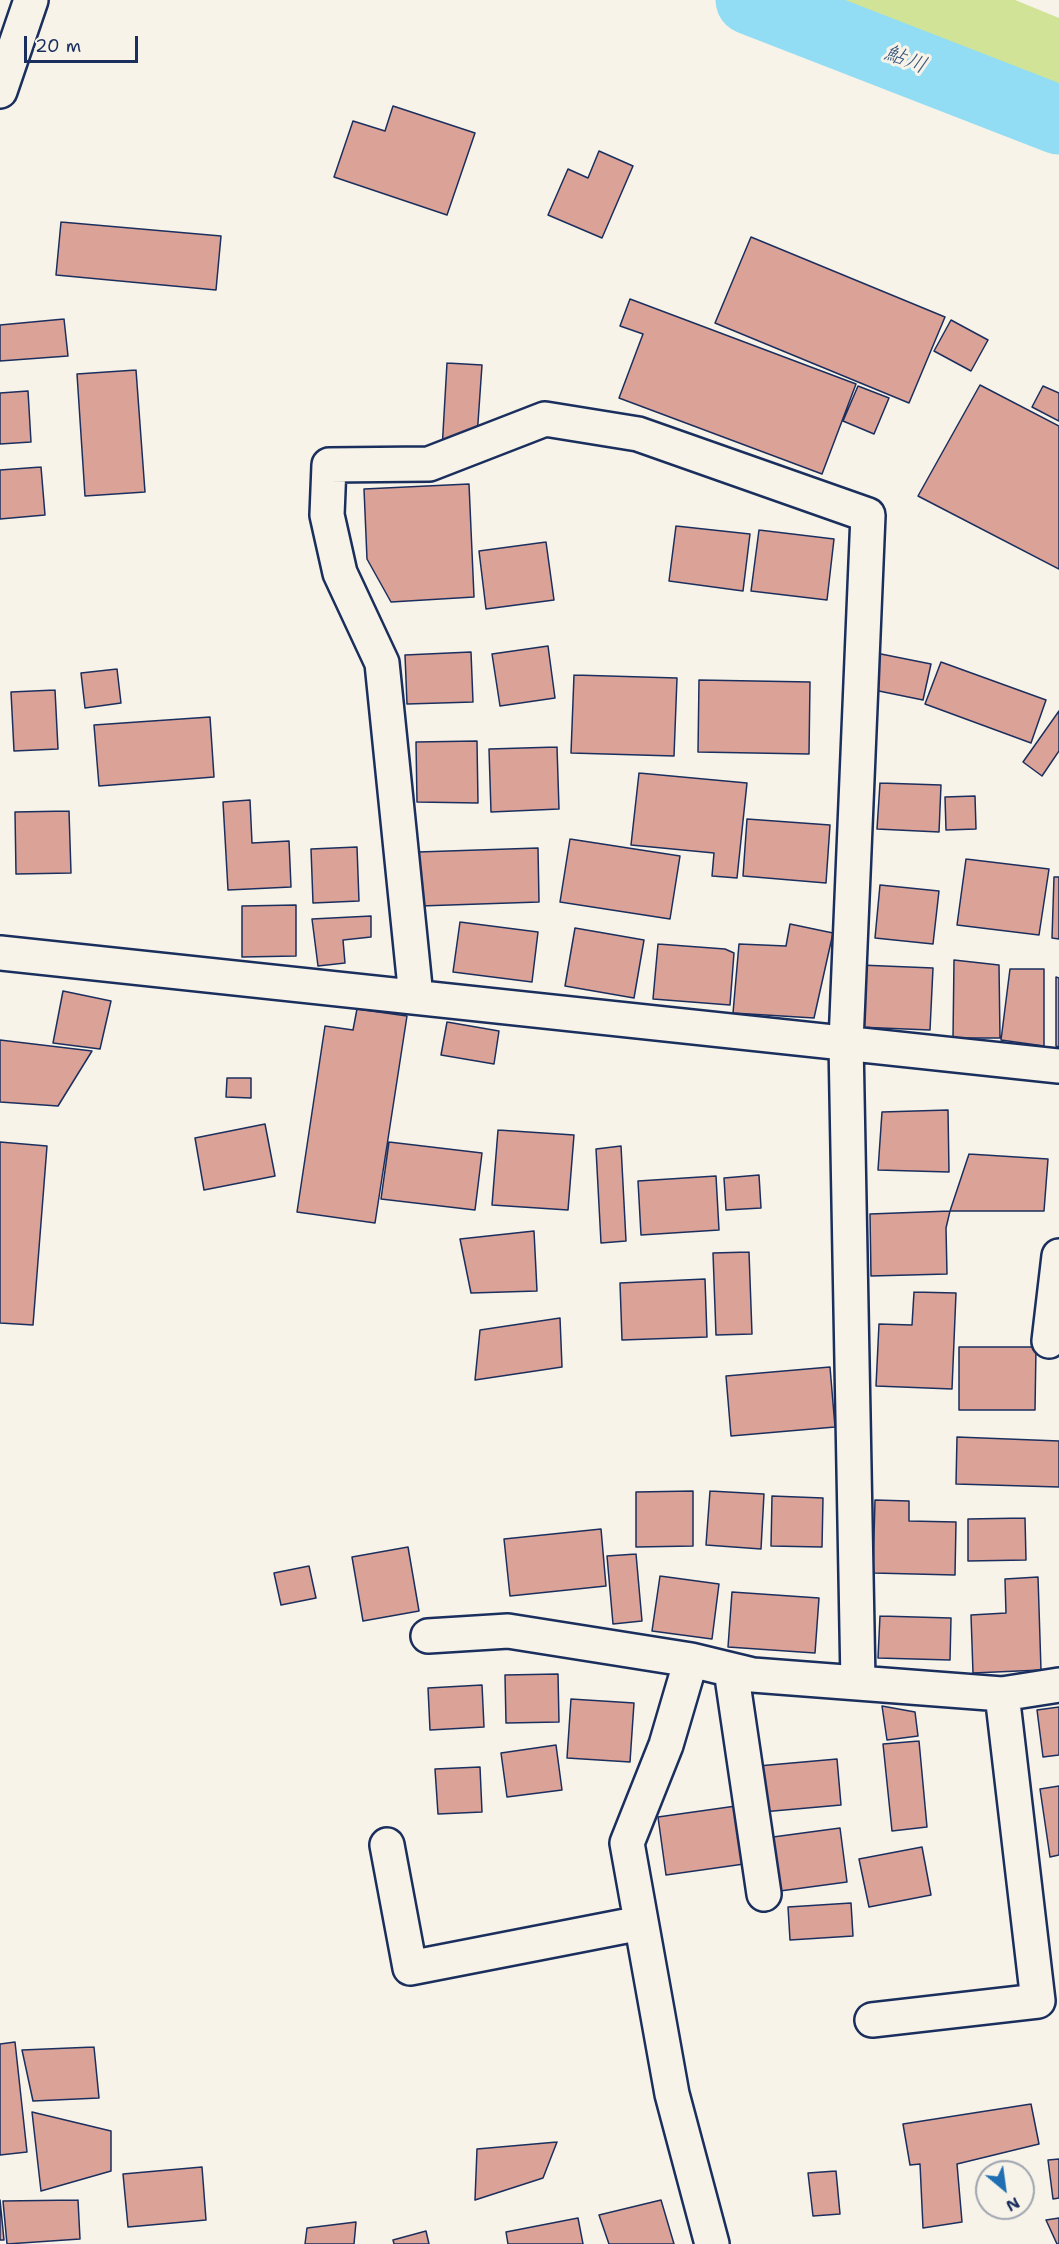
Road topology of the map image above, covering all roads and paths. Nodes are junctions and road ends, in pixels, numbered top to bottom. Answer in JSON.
{"nodes":[{"id":1,"x":31,"y":0,"type":"edge"},
{"id":2,"x":0,"y":91,"type":"edge"},
{"id":3,"x":0,"y":954,"type":"edge"},
{"id":4,"x":416,"y":997,"type":"junction"},
{"id":5,"x":846,"y":1042,"type":"junction"},
{"id":6,"x":1059,"y":1066,"type":"edge"},
{"id":7,"x":1059,"y":1256,"type":"edge"},
{"id":8,"x":1050,"y":1341,"type":"dead end"},
{"id":9,"x":428,"y":1636,"type":"dead end"},
{"id":10,"x":691,"y":1660,"type":"junction"},
{"id":11,"x":731,"y":1670,"type":"junction"},
{"id":12,"x":858,"y":1682,"type":"junction"},
{"id":13,"x":1059,"y":1685,"type":"edge"},
{"id":14,"x":1002,"y":1694,"type":"junction"},
{"id":15,"x":387,"y":1845,"type":"dead end"},
{"id":16,"x":764,"y":1894,"type":"dead end"},
{"id":17,"x":641,"y":1923,"type":"junction"},
{"id":18,"x":872,"y":2020,"type":"dead end"},
{"id":19,"x":712,"y":2244,"type":"edge"}],
"edges":[{"from":1,"to":2,"type":"street"},
{"from":3,"to":4,"type":"street"},
{"from":4,"to":5,"type":"street"},
{"from":4,"to":5,"type":"street"},
{"from":5,"to":6,"type":"street"},
{"from":5,"to":12,"type":"street"},
{"from":7,"to":8,"type":"street"},
{"from":9,"to":10,"type":"street"},
{"from":10,"to":11,"type":"street"},
{"from":10,"to":17,"type":"street"},
{"from":11,"to":12,"type":"street"},
{"from":11,"to":16,"type":"street"},
{"from":12,"to":14,"type":"street"},
{"from":13,"to":14,"type":"street"},
{"from":14,"to":18,"type":"street"},
{"from":15,"to":17,"type":"street"},
{"from":17,"to":19,"type":"street"}]}
